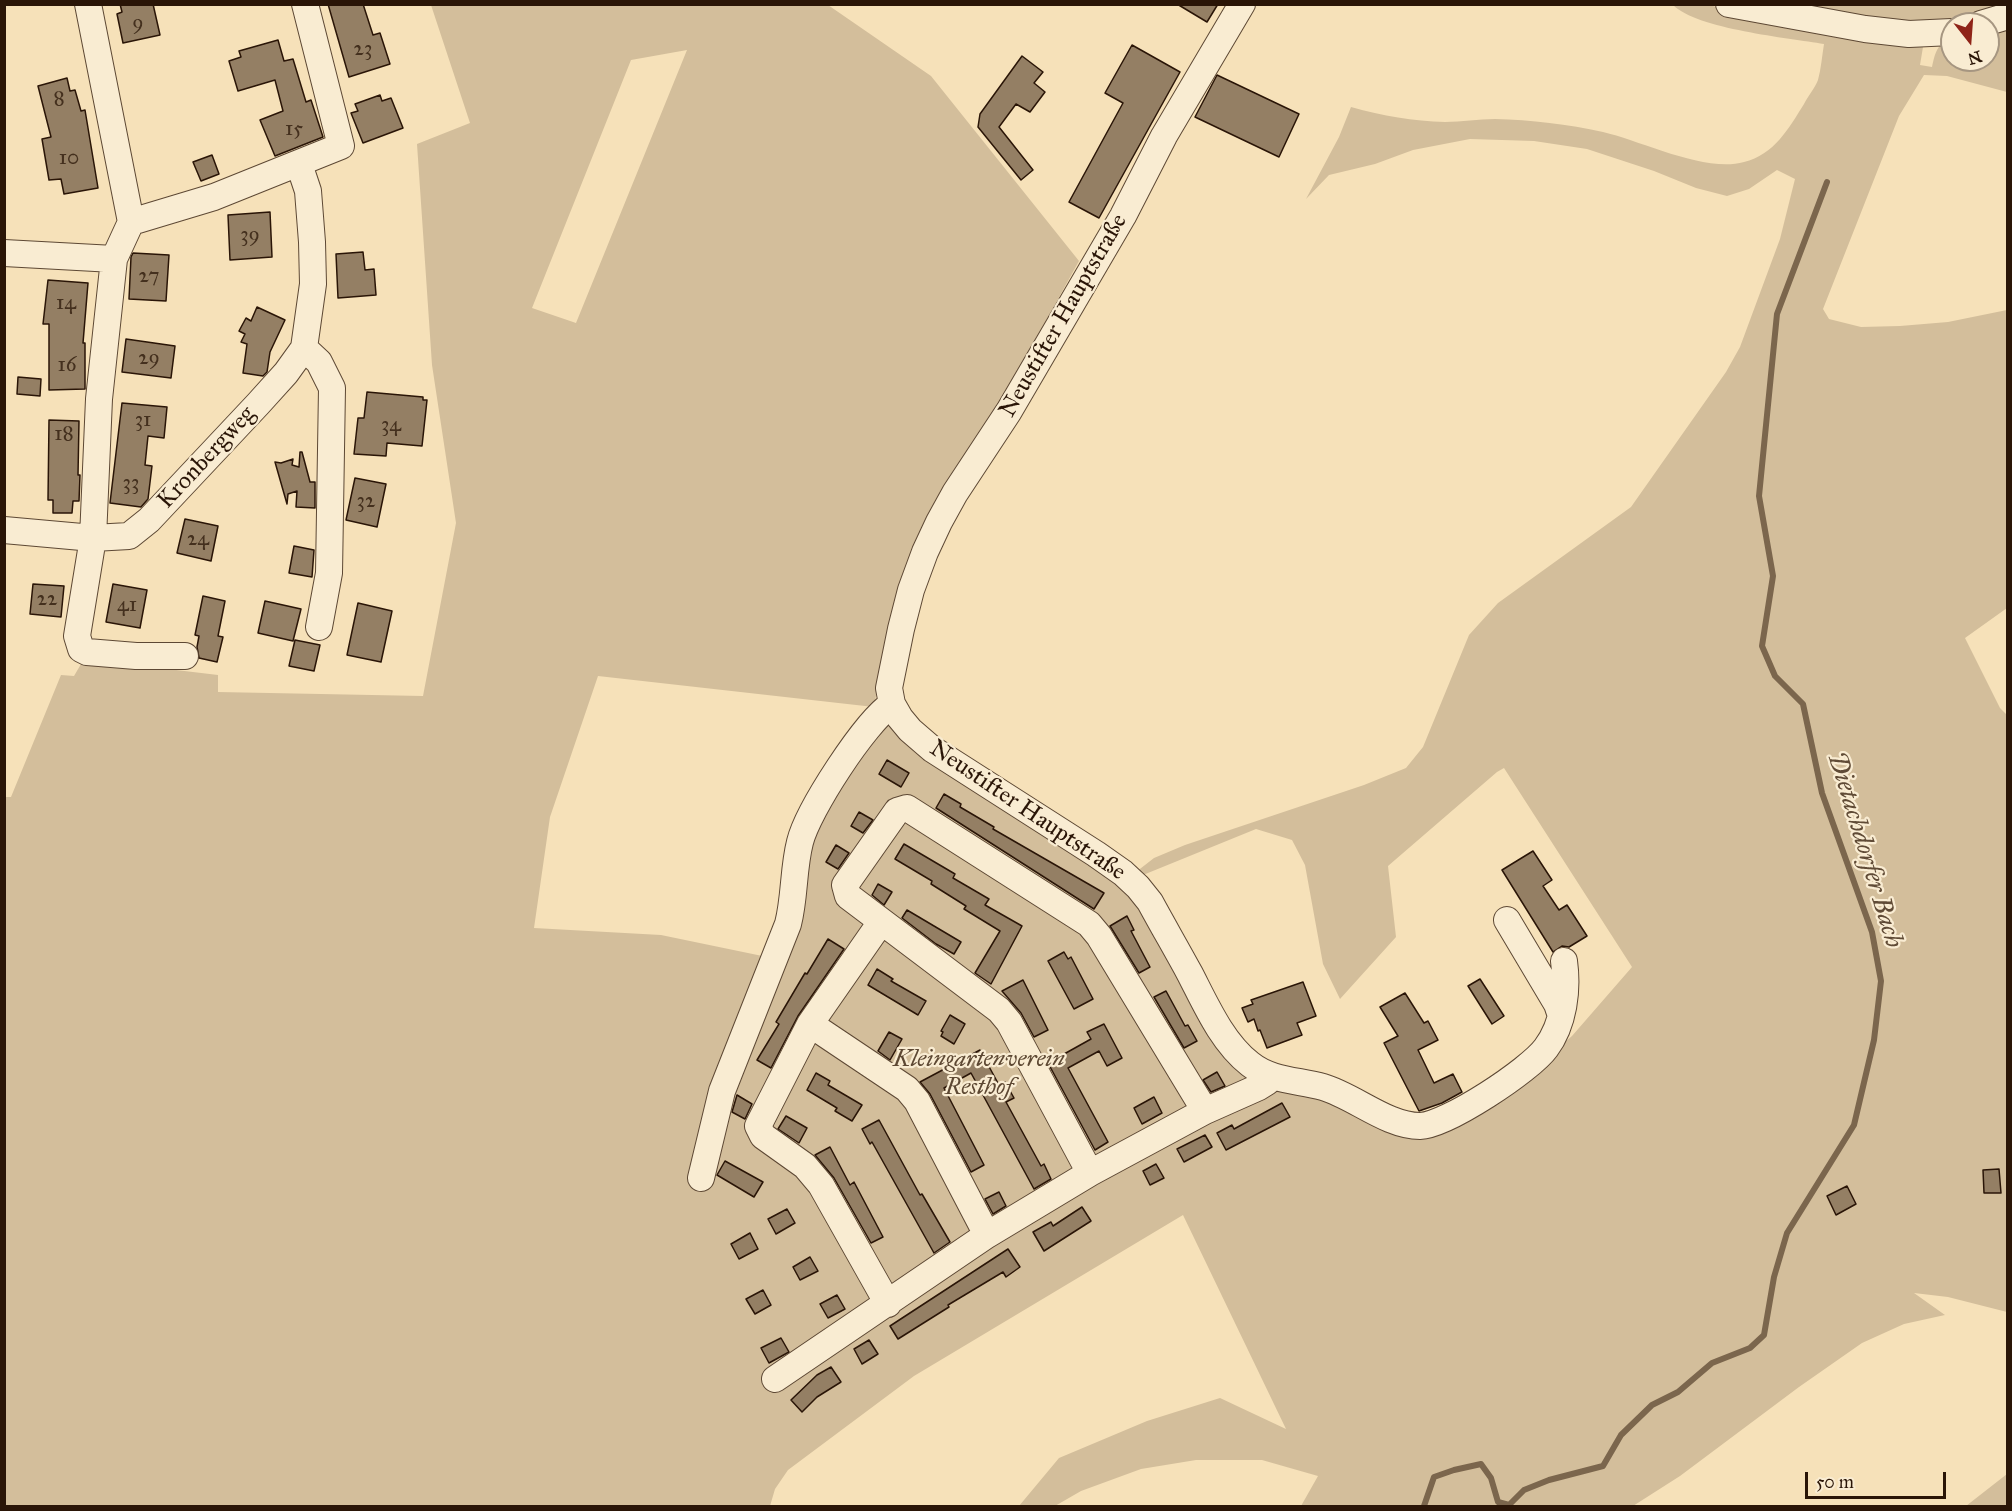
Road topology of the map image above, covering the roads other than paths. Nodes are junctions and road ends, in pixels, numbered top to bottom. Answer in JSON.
{"nodes":[{"id":1,"x":88,"y":4,"type":"edge"},
{"id":2,"x":305,"y":4,"type":"edge"},
{"id":3,"x":1242,"y":4,"type":"edge"},
{"id":4,"x":1729,"y":4,"type":"edge"},
{"id":5,"x":1940,"y":33,"type":"edge"},
{"id":6,"x":299,"y":164,"type":"junction"},
{"id":7,"x":131,"y":222,"type":"junction"},
{"id":8,"x":4,"y":253,"type":"edge"},
{"id":9,"x":114,"y":259,"type":"junction"},
{"id":10,"x":304,"y":348,"type":"junction"},
{"id":11,"x":4,"y":530,"type":"edge"},
{"id":12,"x":93,"y":538,"type":"junction"},
{"id":13,"x":319,"y":627,"type":"dead end"},
{"id":14,"x":185,"y":656,"type":"dead end"},
{"id":15,"x":892,"y":704,"type":"junction"},
{"id":16,"x":1507,"y":920,"type":"dead end"},
{"id":17,"x":880,"y":922,"type":"junction"},
{"id":18,"x":1564,"y":961,"type":"dead end"},
{"id":19,"x":1561,"y":1016,"type":"junction"},
{"id":20,"x":810,"y":1024,"type":"junction"},
{"id":21,"x":1271,"y":1076,"type":"junction"},
{"id":22,"x":1205,"y":1111,"type":"junction"},
{"id":23,"x":1090,"y":1173,"type":"junction"},
{"id":24,"x":701,"y":1178,"type":"dead end"},
{"id":25,"x":987,"y":1235,"type":"junction"},
{"id":26,"x":888,"y":1304,"type":"junction"},
{"id":27,"x":775,"y":1379,"type":"dead end"}],
"edges":[{"from":1,"to":7,"type":"street"},
{"from":2,"to":6,"type":"street"},
{"from":3,"to":15,"type":"street","name":"Neustifter Hauptstraße"},
{"from":4,"to":5,"type":"street"},
{"from":6,"to":7,"type":"street"},
{"from":6,"to":10,"type":"street","name":"Kronbergweg"},
{"from":7,"to":9,"type":"street"},
{"from":8,"to":9,"type":"street"},
{"from":9,"to":12,"type":"street"},
{"from":10,"to":12,"type":"street","name":"Kronbergweg"},
{"from":10,"to":13,"type":"street"},
{"from":11,"to":12,"type":"street","name":"Kronbergweg"},
{"from":12,"to":14,"type":"street"},
{"from":15,"to":21,"type":"street","name":"Neustifter Hauptstraße"},
{"from":15,"to":24,"type":"street"},
{"from":16,"to":19,"type":"street"},
{"from":17,"to":20,"type":"street"},
{"from":17,"to":22,"type":"street"},
{"from":17,"to":23,"type":"street"},
{"from":18,"to":19,"type":"street","name":"Neustifter Hauptstraße"},
{"from":19,"to":21,"type":"street","name":"Neustifter Hauptstraße"},
{"from":20,"to":25,"type":"street"},
{"from":20,"to":26,"type":"street"},
{"from":21,"to":22,"type":"street"},
{"from":22,"to":23,"type":"street"},
{"from":23,"to":25,"type":"street"},
{"from":25,"to":26,"type":"street"},
{"from":26,"to":27,"type":"street"}]}
